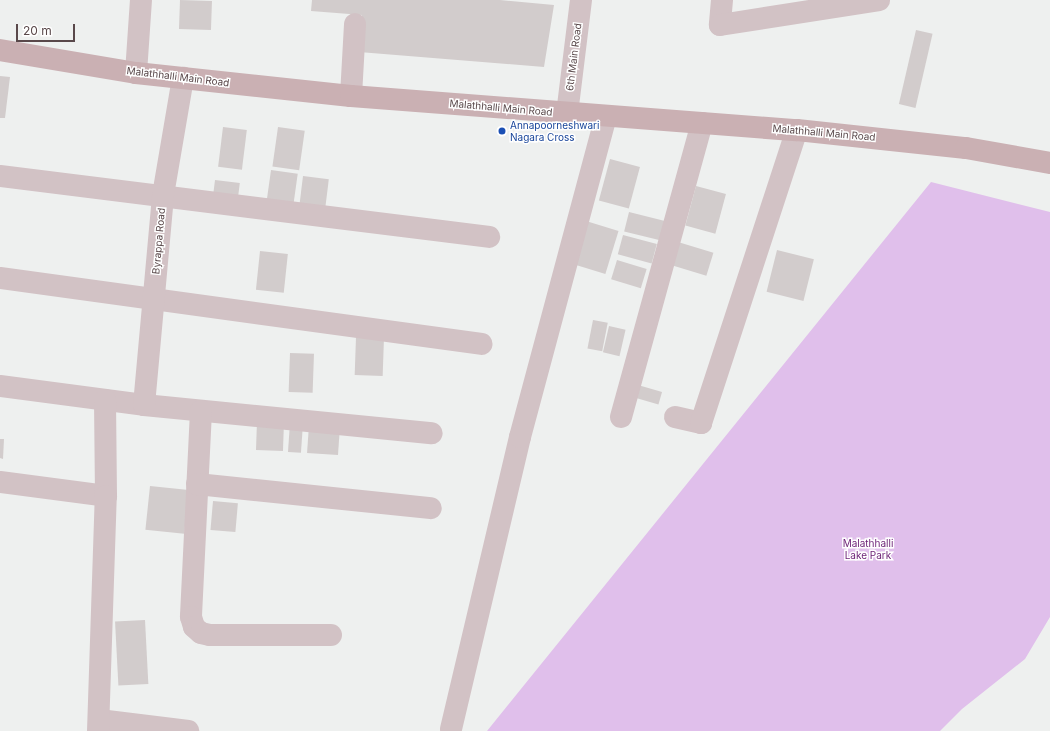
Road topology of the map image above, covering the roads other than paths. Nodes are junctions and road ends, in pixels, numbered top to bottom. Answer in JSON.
{"nodes":[{"id":1,"x":141,"y":0,"type":"edge"},
{"id":2,"x":581,"y":0,"type":"edge"},
{"id":3,"x":722,"y":0,"type":"edge"},
{"id":4,"x":879,"y":0,"type":"edge"},
{"id":5,"x":821,"y":5,"type":"edge"},
{"id":6,"x":355,"y":24,"type":"dead end"},
{"id":7,"x":0,"y":50,"type":"edge"},
{"id":8,"x":136,"y":73,"type":"junction"},
{"id":9,"x":183,"y":78,"type":"junction"},
{"id":10,"x":350,"y":96,"type":"junction"},
{"id":11,"x":567,"y":114,"type":"junction"},
{"id":12,"x":606,"y":116,"type":"junction"},
{"id":13,"x":702,"y":123,"type":"junction"},
{"id":14,"x":797,"y":130,"type":"junction"},
{"id":15,"x":1050,"y":163,"type":"edge"},
{"id":16,"x":0,"y":176,"type":"edge"},
{"id":17,"x":163,"y":195,"type":"junction"},
{"id":18,"x":489,"y":237,"type":"dead end"},
{"id":19,"x":0,"y":278,"type":"edge"},
{"id":20,"x":153,"y":301,"type":"junction"},
{"id":21,"x":482,"y":344,"type":"dead end"},
{"id":22,"x":0,"y":386,"type":"edge"},
{"id":23,"x":106,"y":400,"type":"junction"},
{"id":24,"x":144,"y":405,"type":"junction"},
{"id":25,"x":201,"y":411,"type":"junction"},
{"id":26,"x":621,"y":417,"type":"dead end"},
{"id":27,"x":675,"y":417,"type":"dead end"},
{"id":28,"x":432,"y":433,"type":"dead end"},
{"id":29,"x":0,"y":482,"type":"edge"},
{"id":30,"x":197,"y":484,"type":"junction"},
{"id":31,"x":106,"y":496,"type":"junction"},
{"id":32,"x":431,"y":508,"type":"dead end"},
{"id":33,"x":331,"y":635,"type":"dead end"},
{"id":34,"x":99,"y":726,"type":"edge"},
{"id":35,"x":450,"y":729,"type":"dead end"},
{"id":36,"x":188,"y":731,"type":"edge"}],
"edges":[{"from":1,"to":8,"type":"street"},
{"from":2,"to":11,"type":"street","name":"6th Main Road"},
{"from":3,"to":5,"type":"street"},
{"from":4,"to":5,"type":"street"},
{"from":6,"to":10,"type":"street"},
{"from":7,"to":8,"type":"main road","name":"Malathhalli Main Road"},
{"from":8,"to":9,"type":"main road","name":"Malathhalli Main Road"},
{"from":9,"to":10,"type":"main road","name":"Malathhalli Main Road"},
{"from":9,"to":17,"type":"street","name":"Byrappa Road"},
{"from":10,"to":11,"type":"main road","name":"Malathhalli Main Road"},
{"from":11,"to":12,"type":"main road","name":"Malathhalli Main Road"},
{"from":12,"to":13,"type":"main road","name":"Malathhalli Main Road"},
{"from":12,"to":35,"type":"street"},
{"from":13,"to":14,"type":"main road","name":"Malathhalli Main Road"},
{"from":13,"to":26,"type":"street"},
{"from":14,"to":15,"type":"main road","name":"Malathhalli Main Road"},
{"from":14,"to":27,"type":"street"},
{"from":16,"to":17,"type":"street"},
{"from":17,"to":18,"type":"street"},
{"from":17,"to":20,"type":"street","name":"Byrappa Road"},
{"from":19,"to":20,"type":"street"},
{"from":20,"to":21,"type":"street"},
{"from":20,"to":24,"type":"street","name":"Byrappa Road"},
{"from":22,"to":23,"type":"street"},
{"from":23,"to":24,"type":"street"},
{"from":23,"to":31,"type":"street"},
{"from":24,"to":25,"type":"street"},
{"from":25,"to":28,"type":"street"},
{"from":25,"to":30,"type":"street"},
{"from":29,"to":31,"type":"street"},
{"from":30,"to":32,"type":"street"},
{"from":30,"to":33,"type":"street"},
{"from":31,"to":34,"type":"street"},
{"from":34,"to":36,"type":"street"}]}
